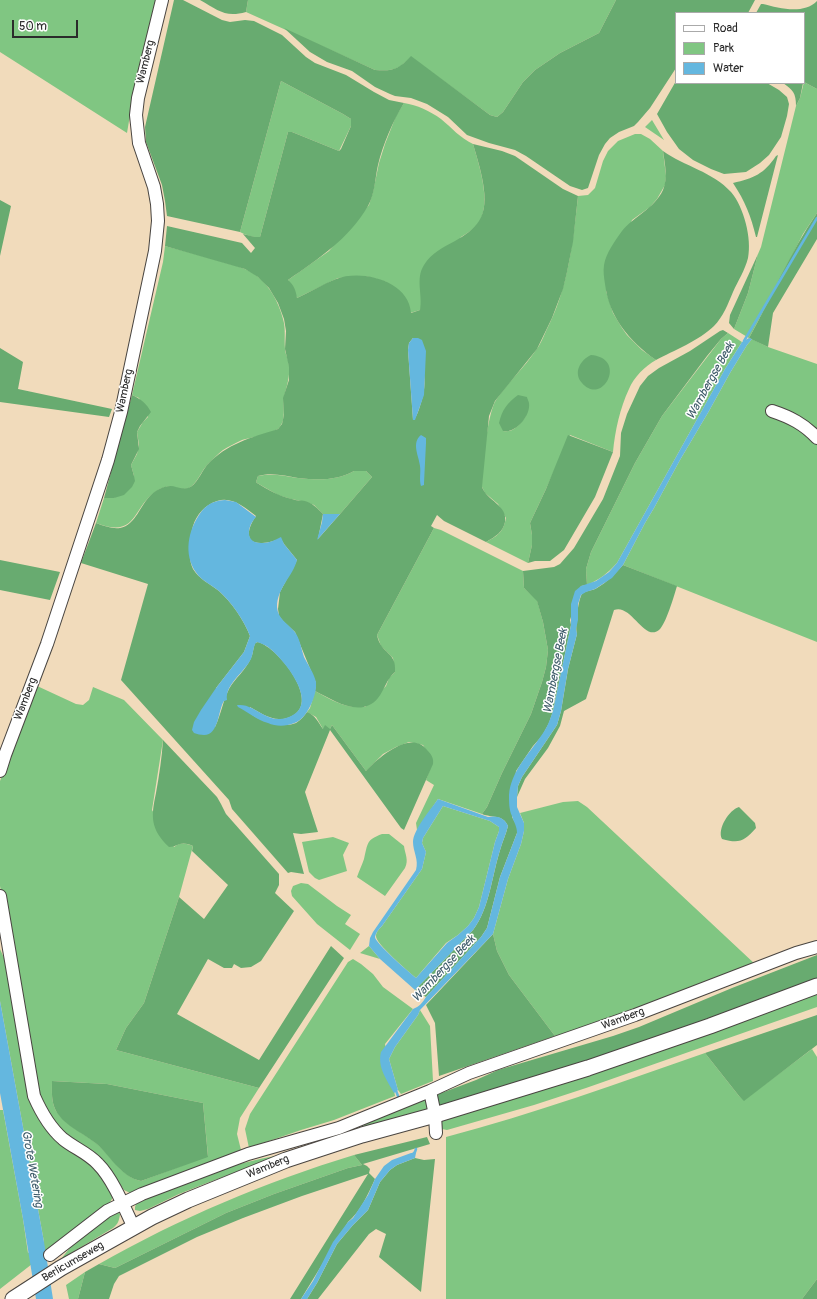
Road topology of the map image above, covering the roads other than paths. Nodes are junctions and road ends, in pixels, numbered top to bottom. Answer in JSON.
{"nodes":[{"id":1,"x":162,"y":0,"type":"edge"},
{"id":2,"x":772,"y":411,"type":"dead end"},
{"id":3,"x":817,"y":438,"type":"edge"},
{"id":4,"x":0,"y":771,"type":"edge"},
{"id":5,"x":0,"y":896,"type":"edge"},
{"id":6,"x":817,"y":947,"type":"edge"},
{"id":7,"x":817,"y":986,"type":"edge"},
{"id":8,"x":430,"y":1091,"type":"junction"},
{"id":9,"x":435,"y":1115,"type":"junction"},
{"id":10,"x":436,"y":1133,"type":"dead end"},
{"id":11,"x":122,"y":1203,"type":"junction"},
{"id":12,"x":134,"y":1228,"type":"junction"},
{"id":13,"x":50,"y":1254,"type":"dead end"},
{"id":14,"x":13,"y":1299,"type":"edge"}],
"edges":[{"from":1,"to":4,"type":"street","name":"Wamberg"},
{"from":2,"to":3,"type":"street"},
{"from":5,"to":11,"type":"street"},
{"from":6,"to":8,"type":"street","name":"Wamberg"},
{"from":7,"to":9,"type":"main road","name":"Wamberg"},
{"from":8,"to":9,"type":"street"},
{"from":8,"to":11,"type":"street","name":"Wamberg"},
{"from":9,"to":10,"type":"street"},
{"from":9,"to":12,"type":"main road","name":"Wamberg"},
{"from":11,"to":12,"type":"street"},
{"from":11,"to":13,"type":"street","name":"Berlicumseweg"},
{"from":12,"to":14,"type":"main road","name":"Berlicumseweg"}]}
